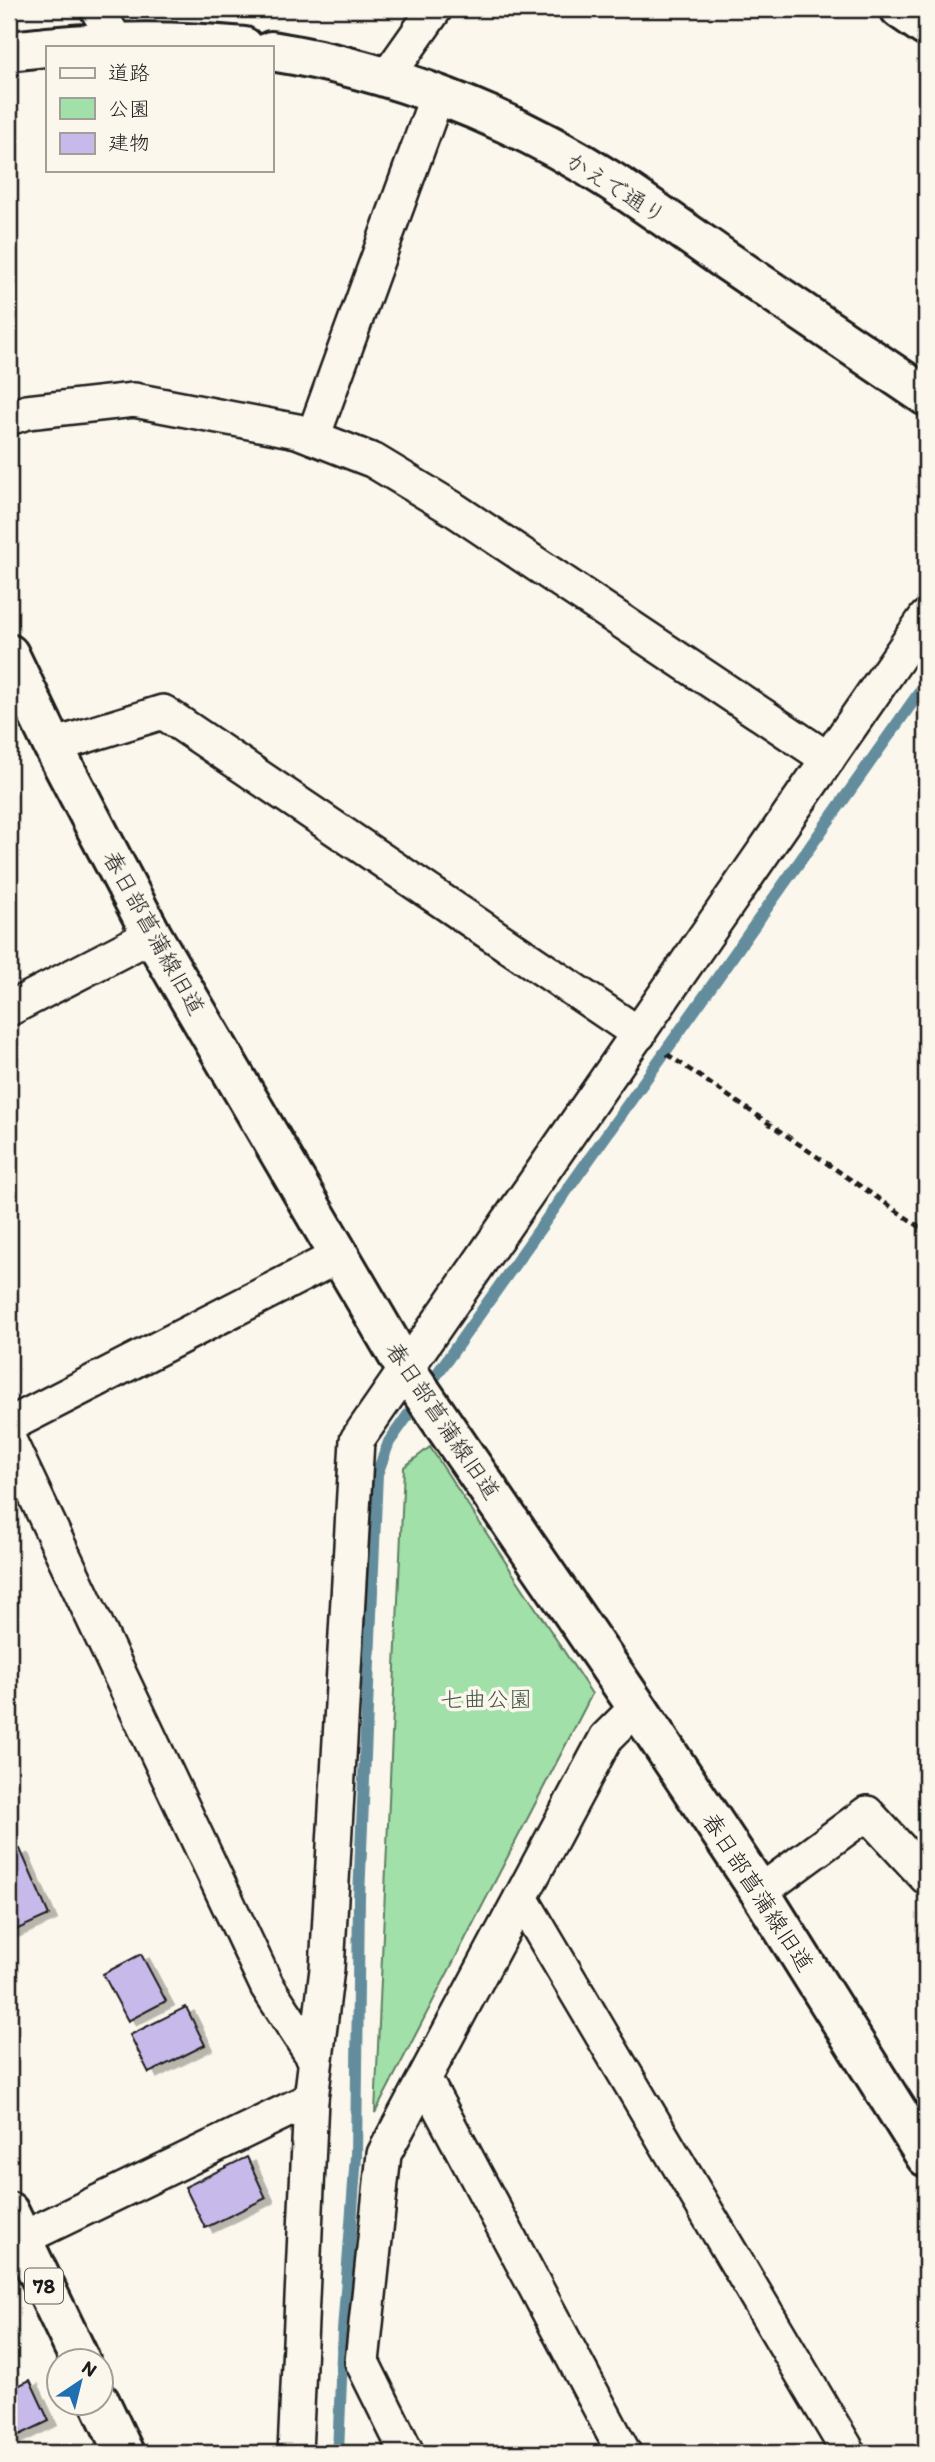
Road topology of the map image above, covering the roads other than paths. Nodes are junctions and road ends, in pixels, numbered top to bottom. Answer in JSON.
{"nodes":[{"id":1,"x":435,"y":9,"type":"edge"},
{"id":2,"x":900,"y":9,"type":"edge"},
{"id":3,"x":106,"y":25,"type":"edge"},
{"id":4,"x":926,"y":27,"type":"edge"},
{"id":5,"x":235,"y":46,"type":"edge"},
{"id":6,"x":9,"y":51,"type":"edge"},
{"id":7,"x":273,"y":51,"type":"edge"},
{"id":8,"x":387,"y":77,"type":"junction"},
{"id":9,"x":438,"y":93,"type":"junction"},
{"id":10,"x":926,"y":396,"type":"edge"},
{"id":11,"x":9,"y":418,"type":"edge"},
{"id":12,"x":313,"y":437,"type":"junction"},
{"id":13,"x":926,"y":617,"type":"edge"},
{"id":14,"x":9,"y":654,"type":"edge"},
{"id":15,"x":53,"y":746,"type":"junction"},
{"id":16,"x":828,"y":759,"type":"junction"},
{"id":17,"x":152,"y":935,"type":"junction"},
{"id":18,"x":9,"y":1009,"type":"edge"},
{"id":19,"x":639,"y":1034,"type":"junction"},
{"id":20,"x":340,"y":1255,"type":"junction"},
{"id":21,"x":407,"y":1371,"type":"junction"},
{"id":22,"x":9,"y":1425,"type":"edge"},
{"id":23,"x":9,"y":1440,"type":"edge"},
{"id":24,"x":637,"y":1707,"type":"junction"},
{"id":25,"x":926,"y":1877,"type":"edge"},
{"id":26,"x":760,"y":1892,"type":"junction"},
{"id":27,"x":521,"y":1898,"type":"junction"},
{"id":28,"x":314,"y":2058,"type":"junction"},
{"id":29,"x":425,"y":2080,"type":"junction"},
{"id":30,"x":311,"y":2099,"type":"junction"},
{"id":31,"x":926,"y":2157,"type":"edge"},
{"id":32,"x":13,"y":2232,"type":"edge"},
{"id":33,"x":72,"y":2346,"type":"edge"},
{"id":34,"x":106,"y":2416,"type":"edge"},
{"id":35,"x":124,"y":2453,"type":"edge"},
{"id":36,"x":295,"y":2453,"type":"edge"},
{"id":37,"x":407,"y":2453,"type":"edge"},
{"id":38,"x":624,"y":2453,"type":"edge"},
{"id":39,"x":849,"y":2453,"type":"edge"}],
"edges":[{"from":1,"to":8,"type":"street"},
{"from":2,"to":4,"type":"street"},
{"from":3,"to":5,"type":"street"},
{"from":3,"to":6,"type":"street"},
{"from":7,"to":8,"type":"street","name":"かえで通り"},
{"from":8,"to":9,"type":"street","name":"かえで通り"},
{"from":9,"to":10,"type":"street","name":"かえで通り"},
{"from":9,"to":12,"type":"street"},
{"from":11,"to":12,"type":"street"},
{"from":12,"to":16,"type":"street"},
{"from":13,"to":16,"type":"street"},
{"from":14,"to":15,"type":"street","name":"春日部菖蒲線旧道"},
{"from":15,"to":17,"type":"street","name":"春日部菖蒲線旧道"},
{"from":15,"to":19,"type":"street"},
{"from":16,"to":19,"type":"street"},
{"from":17,"to":18,"type":"street"},
{"from":17,"to":20,"type":"street","name":"春日部菖蒲線旧道"},
{"from":19,"to":21,"type":"street"},
{"from":20,"to":21,"type":"street","name":"春日部菖蒲線旧道"},
{"from":20,"to":22,"type":"street"},
{"from":21,"to":24,"type":"street","name":"春日部菖蒲線旧道"},
{"from":21,"to":28,"type":"street"},
{"from":23,"to":28,"type":"street"},
{"from":24,"to":26,"type":"street","name":"春日部菖蒲線旧道"},
{"from":24,"to":27,"type":"street"},
{"from":25,"to":26,"type":"street"},
{"from":26,"to":31,"type":"street","name":"春日部菖蒲線旧道"},
{"from":27,"to":29,"type":"street"},
{"from":27,"to":39,"type":"street"},
{"from":28,"to":30,"type":"street"},
{"from":29,"to":37,"type":"street"},
{"from":29,"to":38,"type":"street"},
{"from":30,"to":32,"type":"street"},
{"from":30,"to":36,"type":"street"},
{"from":32,"to":33,"type":"street","number":"78"},
{"from":34,"to":35,"type":"street"}]}
